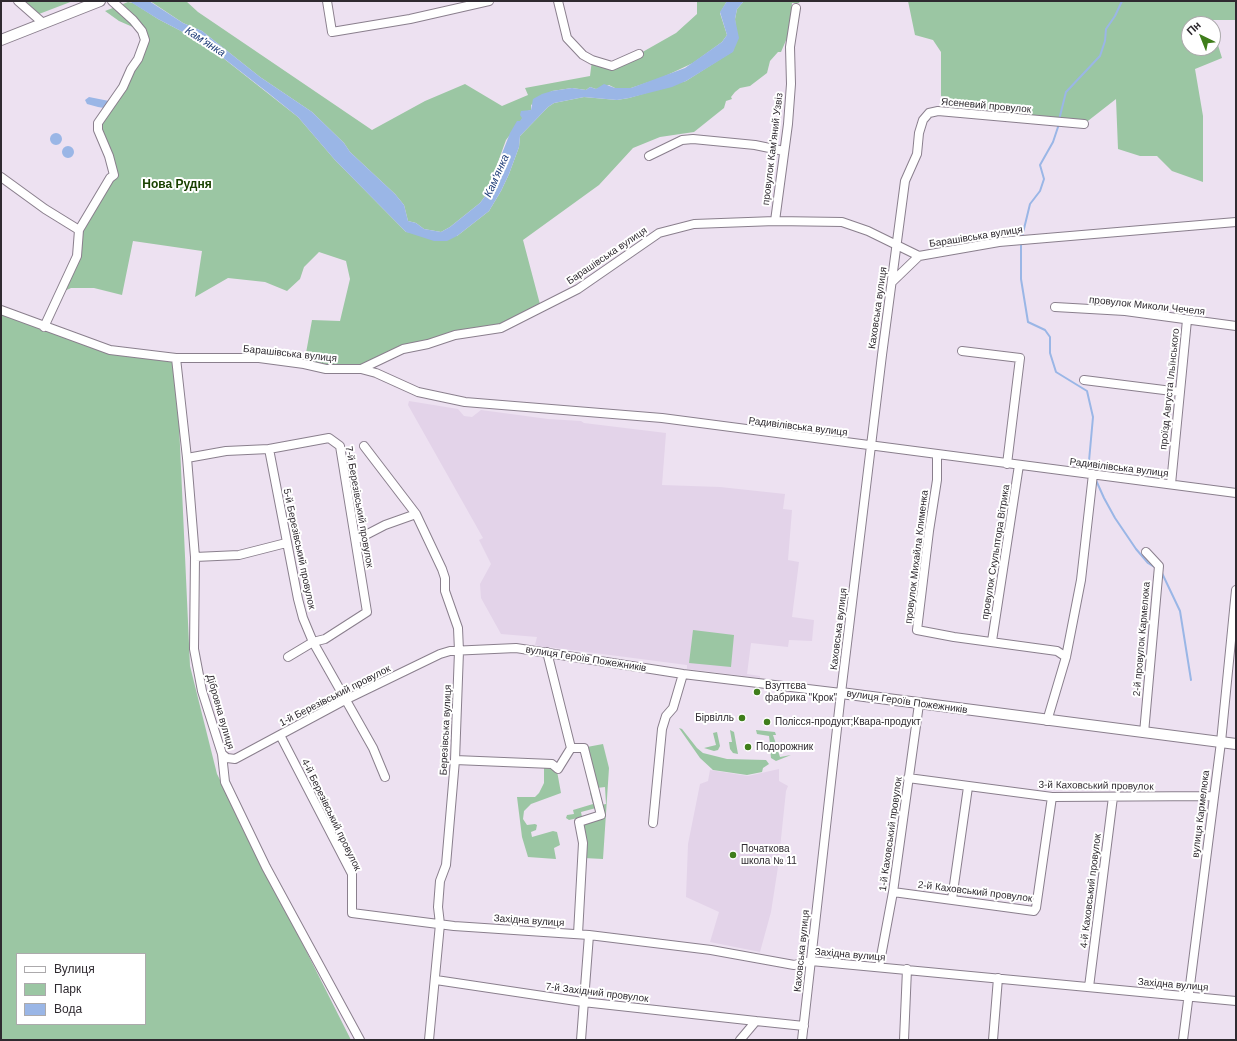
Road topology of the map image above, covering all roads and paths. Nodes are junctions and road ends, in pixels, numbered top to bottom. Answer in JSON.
{"nodes":[{"id":1,"x":18,"y":1,"type":"edge"},
{"id":2,"x":100,"y":1,"type":"edge"},
{"id":3,"x":112,"y":1,"type":"edge"},
{"id":4,"x":327,"y":1,"type":"edge"},
{"id":5,"x":489,"y":1,"type":"edge"},
{"id":6,"x":558,"y":1,"type":"edge"},
{"id":7,"x":796,"y":8,"type":"dead end"},
{"id":8,"x":43,"y":23,"type":"junction"},
{"id":9,"x":1,"y":40,"type":"edge"},
{"id":10,"x":639,"y":54,"type":"dead end"},
{"id":11,"x":1084,"y":124,"type":"dead end"},
{"id":12,"x":784,"y":151,"type":"junction"},
{"id":13,"x":648,"y":156,"type":"dead end"},
{"id":14,"x":1,"y":177,"type":"edge"},
{"id":15,"x":775,"y":221,"type":"junction"},
{"id":16,"x":1236,"y":222,"type":"edge"},
{"id":17,"x":79,"y":230,"type":"junction"},
{"id":18,"x":896,"y":245,"type":"junction"},
{"id":19,"x":919,"y":256,"type":"junction"},
{"id":20,"x":892,"y":282,"type":"junction"},
{"id":21,"x":1055,"y":307,"type":"dead end"},
{"id":22,"x":1,"y":310,"type":"edge"},
{"id":23,"x":1187,"y":320,"type":"junction"},
{"id":24,"x":1236,"y":326,"type":"edge"},
{"id":25,"x":44,"y":327,"type":"junction"},
{"id":26,"x":962,"y":351,"type":"dead end"},
{"id":27,"x":387,"y":357,"type":"junction"},
{"id":28,"x":176,"y":358,"type":"junction"},
{"id":29,"x":362,"y":369,"type":"junction"},
{"id":30,"x":381,"y":375,"type":"junction"},
{"id":31,"x":1084,"y":380,"type":"dead end"},
{"id":32,"x":1180,"y":392,"type":"junction"},
{"id":33,"x":364,"y":446,"type":"dead end"},
{"id":34,"x":872,"y":446,"type":"junction"},
{"id":35,"x":269,"y":449,"type":"junction"},
{"id":36,"x":937,"y":454,"type":"junction"},
{"id":37,"x":187,"y":458,"type":"junction"},
{"id":38,"x":1007,"y":464,"type":"junction"},
{"id":39,"x":1019,"y":465,"type":"junction"},
{"id":40,"x":1093,"y":474,"type":"junction"},
{"id":41,"x":1171,"y":484,"type":"junction"},
{"id":42,"x":1236,"y":493,"type":"edge"},
{"id":43,"x":416,"y":514,"type":"junction"},
{"id":44,"x":356,"y":540,"type":"junction"},
{"id":45,"x":286,"y":543,"type":"junction"},
{"id":46,"x":1146,"y":552,"type":"dead end"},
{"id":47,"x":194,"y":557,"type":"junction"},
{"id":48,"x":1236,"y":590,"type":"edge"},
{"id":49,"x":992,"y":641,"type":"junction"},
{"id":50,"x":314,"y":642,"type":"junction"},
{"id":51,"x":459,"y":651,"type":"junction"},
{"id":52,"x":547,"y":652,"type":"junction"},
{"id":53,"x":288,"y":657,"type":"dead end"},
{"id":54,"x":1066,"y":657,"type":"junction"},
{"id":55,"x":683,"y":674,"type":"junction"},
{"id":56,"x":841,"y":693,"type":"junction"},
{"id":57,"x":345,"y":700,"type":"junction"},
{"id":58,"x":919,"y":704,"type":"junction"},
{"id":59,"x":1047,"y":721,"type":"junction"},
{"id":60,"x":1144,"y":732,"type":"junction"},
{"id":61,"x":280,"y":735,"type":"junction"},
{"id":62,"x":1221,"y":742,"type":"junction"},
{"id":63,"x":1236,"y":744,"type":"edge"},
{"id":64,"x":571,"y":748,"type":"junction"},
{"id":65,"x":222,"y":754,"type":"junction"},
{"id":66,"x":456,"y":760,"type":"junction"},
{"id":67,"x":385,"y":777,"type":"dead end"},
{"id":68,"x":908,"y":778,"type":"junction"},
{"id":69,"x":968,"y":787,"type":"junction"},
{"id":70,"x":1213,"y":796,"type":"junction"},
{"id":71,"x":1052,"y":797,"type":"junction"},
{"id":72,"x":1113,"y":797,"type":"junction"},
{"id":73,"x":653,"y":823,"type":"dead end"},
{"id":74,"x":893,"y":892,"type":"junction"},
{"id":75,"x":952,"y":899,"type":"junction"},
{"id":76,"x":440,"y":924,"type":"junction"},
{"id":77,"x":578,"y":934,"type":"junction"},
{"id":78,"x":589,"y":935,"type":"junction"},
{"id":79,"x":811,"y":961,"type":"junction"},
{"id":80,"x":879,"y":967,"type":"junction"},
{"id":81,"x":907,"y":969,"type":"junction"},
{"id":82,"x":998,"y":978,"type":"junction"},
{"id":83,"x":436,"y":980,"type":"junction"},
{"id":84,"x":1089,"y":987,"type":"junction"},
{"id":85,"x":1188,"y":996,"type":"junction"},
{"id":86,"x":1236,"y":1001,"type":"edge"},
{"id":87,"x":583,"y":1002,"type":"junction"},
{"id":88,"x":756,"y":1021,"type":"junction"},
{"id":89,"x":804,"y":1026,"type":"junction"},
{"id":90,"x":360,"y":1040,"type":"edge"},
{"id":91,"x":429,"y":1040,"type":"edge"},
{"id":92,"x":581,"y":1040,"type":"edge"},
{"id":93,"x":740,"y":1040,"type":"edge"},
{"id":94,"x":802,"y":1040,"type":"edge"},
{"id":95,"x":904,"y":1040,"type":"edge"},
{"id":96,"x":993,"y":1040,"type":"edge"},
{"id":97,"x":1183,"y":1040,"type":"edge"}],
"edges":[{"from":1,"to":8,"type":"street"},
{"from":2,"to":8,"type":"street"},
{"from":3,"to":17,"type":"street"},
{"from":4,"to":5,"type":"street"},
{"from":6,"to":10,"type":"street"},
{"from":7,"to":12,"type":"street","name":"провулок Камʼяний Узвіз"},
{"from":8,"to":9,"type":"street"},
{"from":11,"to":18,"type":"street","name":"Ясеневий провулок"},
{"from":12,"to":13,"type":"street"},
{"from":12,"to":15,"type":"street","name":"провулок Камʼяний Узвіз"},
{"from":14,"to":17,"type":"street"},
{"from":15,"to":18,"type":"street","name":"Барашівська вулиця"},
{"from":15,"to":27,"type":"street","name":"Барашівська вулиця"},
{"from":16,"to":19,"type":"street","name":"Барашівська вулиця"},
{"from":17,"to":25,"type":"street"},
{"from":18,"to":19,"type":"street","name":"Барашівська вулиця"},
{"from":18,"to":20,"type":"street","name":"Каховська вулиця"},
{"from":19,"to":20,"type":"street"},
{"from":20,"to":34,"type":"street","name":"Каховська вулиця"},
{"from":21,"to":23,"type":"street","name":"провулок Миколи Чечеля"},
{"from":22,"to":25,"type":"street","name":"Барашівська вулиця"},
{"from":23,"to":24,"type":"street","name":"провулок Миколи Чечеля"},
{"from":23,"to":32,"type":"street","name":"проїзд Августа Ільїнського"},
{"from":25,"to":28,"type":"street","name":"Барашівська вулиця"},
{"from":26,"to":38,"type":"street"},
{"from":27,"to":29,"type":"street","name":"Барашівська вулиця"},
{"from":27,"to":30,"type":"street"},
{"from":28,"to":29,"type":"street","name":"Барашівська вулиця"},
{"from":28,"to":37,"type":"street","name":"Дібровна вулиця"},
{"from":29,"to":30,"type":"street","name":"Радивілівська вулиця"},
{"from":30,"to":34,"type":"street","name":"Радивілівська вулиця"},
{"from":31,"to":32,"type":"street"},
{"from":32,"to":41,"type":"street","name":"проїзд Августа Ільїнського"},
{"from":33,"to":43,"type":"street","name":"Березівська вулиця"},
{"from":34,"to":36,"type":"street","name":"Радивілівська вулиця"},
{"from":34,"to":56,"type":"street","name":"Каховська вулиця"},
{"from":35,"to":37,"type":"street","name":"7-й Березівський провулок"},
{"from":35,"to":44,"type":"street","name":"7-й Березівський провулок"},
{"from":35,"to":45,"type":"street","name":"5-й Березівський провулок"},
{"from":36,"to":38,"type":"street","name":"Радивілівська вулиця"},
{"from":36,"to":49,"type":"street","name":"провулок Михайла Клименка"},
{"from":37,"to":47,"type":"street","name":"Дібровна вулиця"},
{"from":38,"to":39,"type":"street","name":"Радивілівська вулиця"},
{"from":39,"to":40,"type":"street","name":"Радивілівська вулиця"},
{"from":39,"to":49,"type":"street","name":"провулок Скульптора Вітрика"},
{"from":40,"to":41,"type":"street","name":"Радивілівська вулиця"},
{"from":40,"to":54,"type":"street"},
{"from":41,"to":42,"type":"street","name":"Радивілівська вулиця"},
{"from":43,"to":44,"type":"street"},
{"from":43,"to":51,"type":"street","name":"Березівська вулиця"},
{"from":44,"to":50,"type":"street","name":"7-й Березівський провулок"},
{"from":45,"to":47,"type":"street"},
{"from":45,"to":50,"type":"street","name":"5-й Березівський провулок"},
{"from":46,"to":60,"type":"street","name":"2-й провулок Кармелюка"},
{"from":47,"to":65,"type":"street","name":"Дібровна вулиця"},
{"from":48,"to":62,"type":"street","name":"вулиця Кармелюка"},
{"from":49,"to":54,"type":"street","name":"провулок Михайла Клименка"},
{"from":50,"to":53,"type":"street","name":"7-й Березівський провулок"},
{"from":50,"to":57,"type":"street","name":"5-й Березівський провулок"},
{"from":51,"to":52,"type":"street","name":"вулиця Героїв Пожежників"},
{"from":51,"to":57,"type":"street","name":"1-й Березівський провулок"},
{"from":51,"to":66,"type":"street","name":"Березівська вулиця"},
{"from":52,"to":55,"type":"street","name":"вулиця Героїв Пожежників"},
{"from":52,"to":64,"type":"street"},
{"from":54,"to":59,"type":"street"},
{"from":55,"to":56,"type":"street","name":"вулиця Героїв Пожежників"},
{"from":55,"to":73,"type":"street"},
{"from":56,"to":58,"type":"street","name":"вулиця Героїв Пожежників"},
{"from":56,"to":79,"type":"street","name":"Каховська вулиця"},
{"from":57,"to":61,"type":"street","name":"1-й Березівський провулок"},
{"from":57,"to":67,"type":"street","name":"5-й Березівський провулок"},
{"from":58,"to":59,"type":"street","name":"вулиця Героїв Пожежників"},
{"from":58,"to":68,"type":"street","name":"1-й Каховський провулок"},
{"from":59,"to":60,"type":"street","name":"вулиця Героїв Пожежників"},
{"from":60,"to":62,"type":"street","name":"вулиця Героїв Пожежників"},
{"from":61,"to":65,"type":"street","name":"1-й Березівський провулок"},
{"from":61,"to":76,"type":"street","name":"4-й Березівський провулок"},
{"from":62,"to":63,"type":"street","name":"вулиця Героїв Пожежників"},
{"from":62,"to":70,"type":"street","name":"вулиця Кармелюка"},
{"from":64,"to":66,"type":"street"},
{"from":64,"to":77,"type":"street"},
{"from":65,"to":90,"type":"street","name":"Дібровна вулиця"},
{"from":66,"to":76,"type":"street","name":"Березівська вулиця"},
{"from":68,"to":69,"type":"street","name":"3-й Каховський провулок"},
{"from":68,"to":74,"type":"street","name":"1-й Каховський провулок"},
{"from":69,"to":71,"type":"street","name":"3-й Каховський провулок"},
{"from":69,"to":75,"type":"street"},
{"from":70,"to":72,"type":"street","name":"3-й Каховський провулок"},
{"from":70,"to":85,"type":"street","name":"вулиця Кармелюка"},
{"from":71,"to":72,"type":"street","name":"3-й Каховський провулок"},
{"from":71,"to":75,"type":"street","name":"2-й Каховський провулок"},
{"from":72,"to":84,"type":"street","name":"4-й Каховський провулок"},
{"from":74,"to":75,"type":"street","name":"2-й Каховський провулок"},
{"from":74,"to":80,"type":"street","name":"1-й Каховський провулок"},
{"from":76,"to":77,"type":"street","name":"Західна вулиця"},
{"from":76,"to":83,"type":"street","name":"Березівська вулиця"},
{"from":77,"to":78,"type":"street","name":"Західна вулиця"},
{"from":78,"to":79,"type":"street","name":"Західна вулиця"},
{"from":78,"to":87,"type":"street"},
{"from":79,"to":80,"type":"street","name":"Західна вулиця"},
{"from":79,"to":89,"type":"street","name":"Каховська вулиця"},
{"from":80,"to":81,"type":"street","name":"Західна вулиця"},
{"from":81,"to":82,"type":"street","name":"Західна вулиця"},
{"from":81,"to":95,"type":"street"},
{"from":82,"to":84,"type":"street","name":"Західна вулиця"},
{"from":82,"to":96,"type":"street"},
{"from":83,"to":87,"type":"street","name":"7-й Західний провулок"},
{"from":83,"to":91,"type":"street","name":"Березівська вулиця"},
{"from":84,"to":85,"type":"street","name":"Західна вулиця"},
{"from":85,"to":86,"type":"street","name":"Західна вулиця"},
{"from":85,"to":97,"type":"street","name":"вулиця Кармелюка"},
{"from":87,"to":88,"type":"street","name":"7-й Західний провулок"},
{"from":87,"to":92,"type":"street"},
{"from":88,"to":89,"type":"street","name":"7-й Західний провулок"},
{"from":88,"to":93,"type":"street"},
{"from":89,"to":94,"type":"street","name":"Каховська вулиця"}]}
